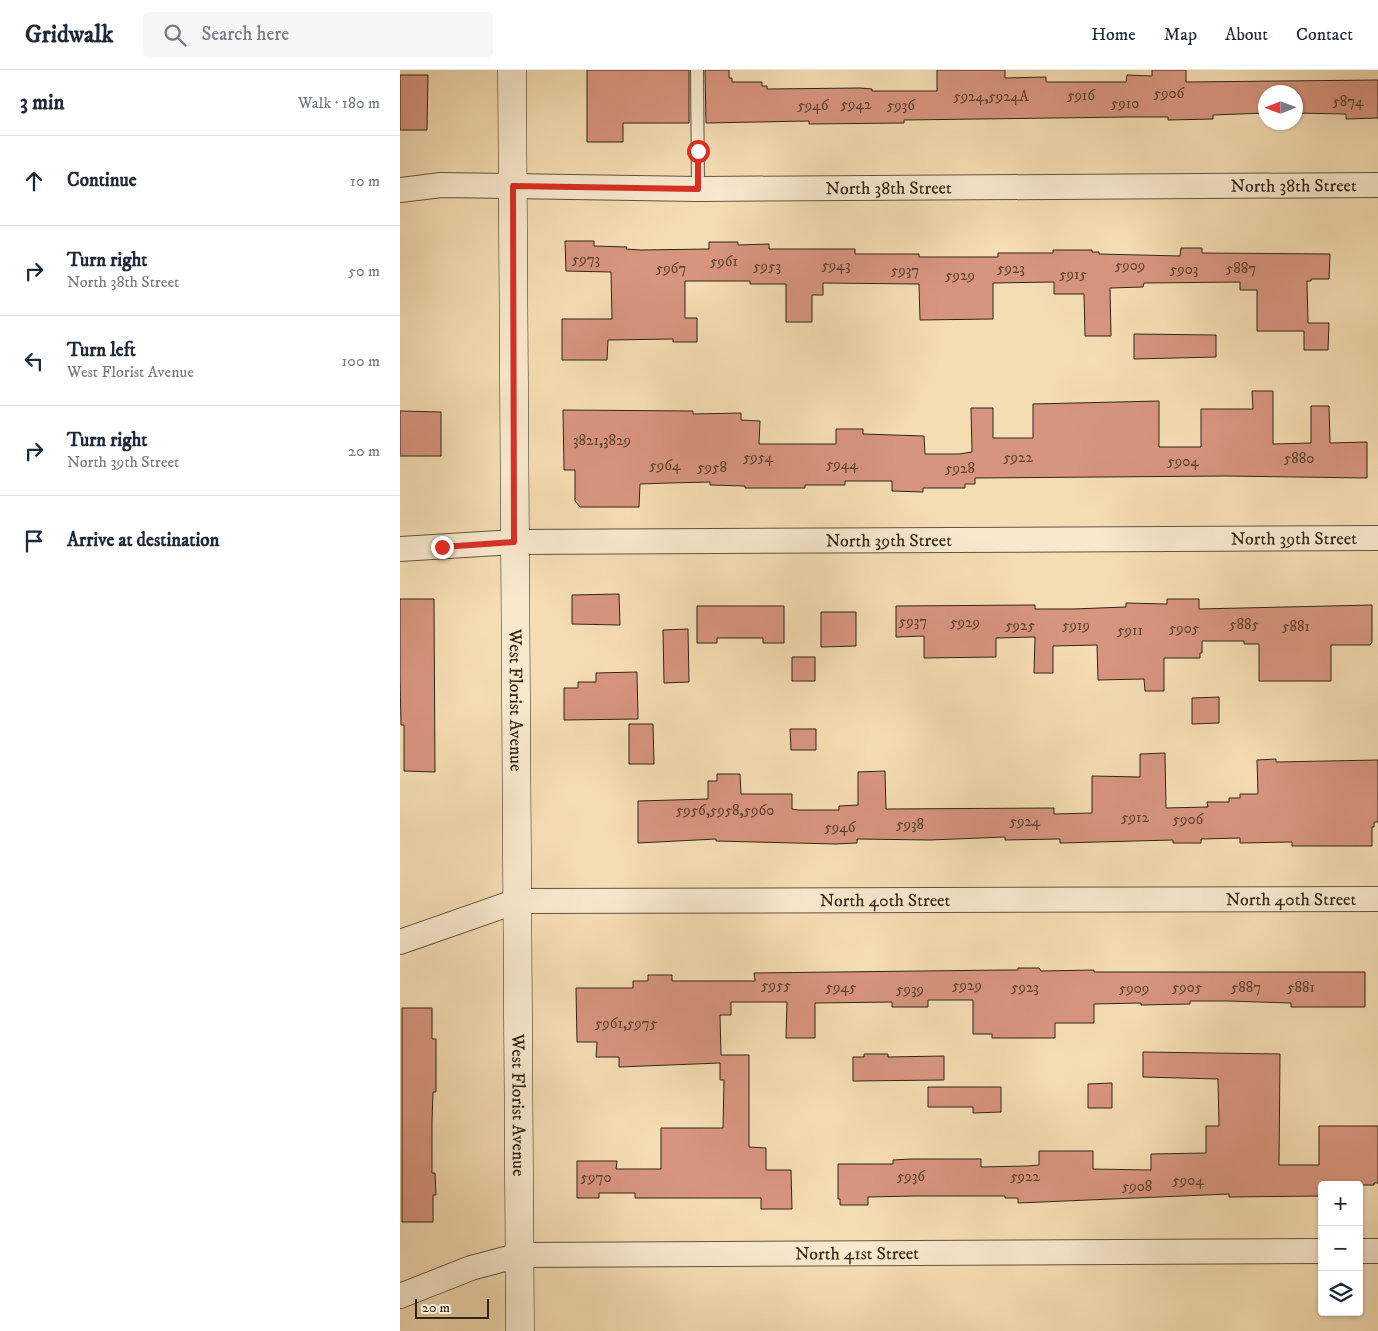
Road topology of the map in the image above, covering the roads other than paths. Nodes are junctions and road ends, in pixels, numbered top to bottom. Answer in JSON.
{"nodes":[{"id":1,"x":512,"y":70,"type":"edge"},
{"id":2,"x":697,"y":70,"type":"edge"},
{"id":3,"x":1378,"y":185,"type":"edge"},
{"id":4,"x":513,"y":186,"type":"junction"},
{"id":5,"x":698,"y":189,"type":"junction"},
{"id":6,"x":400,"y":190,"type":"edge"},
{"id":7,"x":1378,"y":538,"type":"edge"},
{"id":8,"x":514,"y":542,"type":"junction"},
{"id":9,"x":400,"y":549,"type":"edge"},
{"id":10,"x":1378,"y":899,"type":"edge"},
{"id":11,"x":517,"y":901,"type":"junction"},
{"id":12,"x":400,"y":942,"type":"edge"},
{"id":13,"x":1363,"y":1251,"type":"edge"},
{"id":14,"x":1378,"y":1251,"type":"edge"},
{"id":15,"x":1318,"y":1252,"type":"edge"},
{"id":16,"x":520,"y":1255,"type":"junction"},
{"id":17,"x":400,"y":1296,"type":"edge"},
{"id":18,"x":520,"y":1331,"type":"edge"}],
"edges":[{"from":1,"to":4,"type":"street","name":"West Florist Avenue"},
{"from":2,"to":5,"type":"lane"},
{"from":3,"to":5,"type":"street","name":"North 38th Street"},
{"from":4,"to":5,"type":"street","name":"North 38th Street"},
{"from":4,"to":6,"type":"street","name":"North 38th Street"},
{"from":4,"to":8,"type":"street","name":"West Florist Avenue"},
{"from":7,"to":8,"type":"street","name":"North 39th Street"},
{"from":8,"to":9,"type":"street","name":"North 39th Street"},
{"from":8,"to":11,"type":"street","name":"West Florist Avenue"},
{"from":10,"to":11,"type":"street","name":"North 40th Street"},
{"from":11,"to":12,"type":"street","name":"North 40th Street"},
{"from":11,"to":16,"type":"street","name":"West Florist Avenue"},
{"from":13,"to":14,"type":"street"},
{"from":15,"to":16,"type":"street","name":"North 41st Street"},
{"from":16,"to":17,"type":"street","name":"North 41st Street"},
{"from":16,"to":18,"type":"street","name":"West Florist Avenue"}]}
